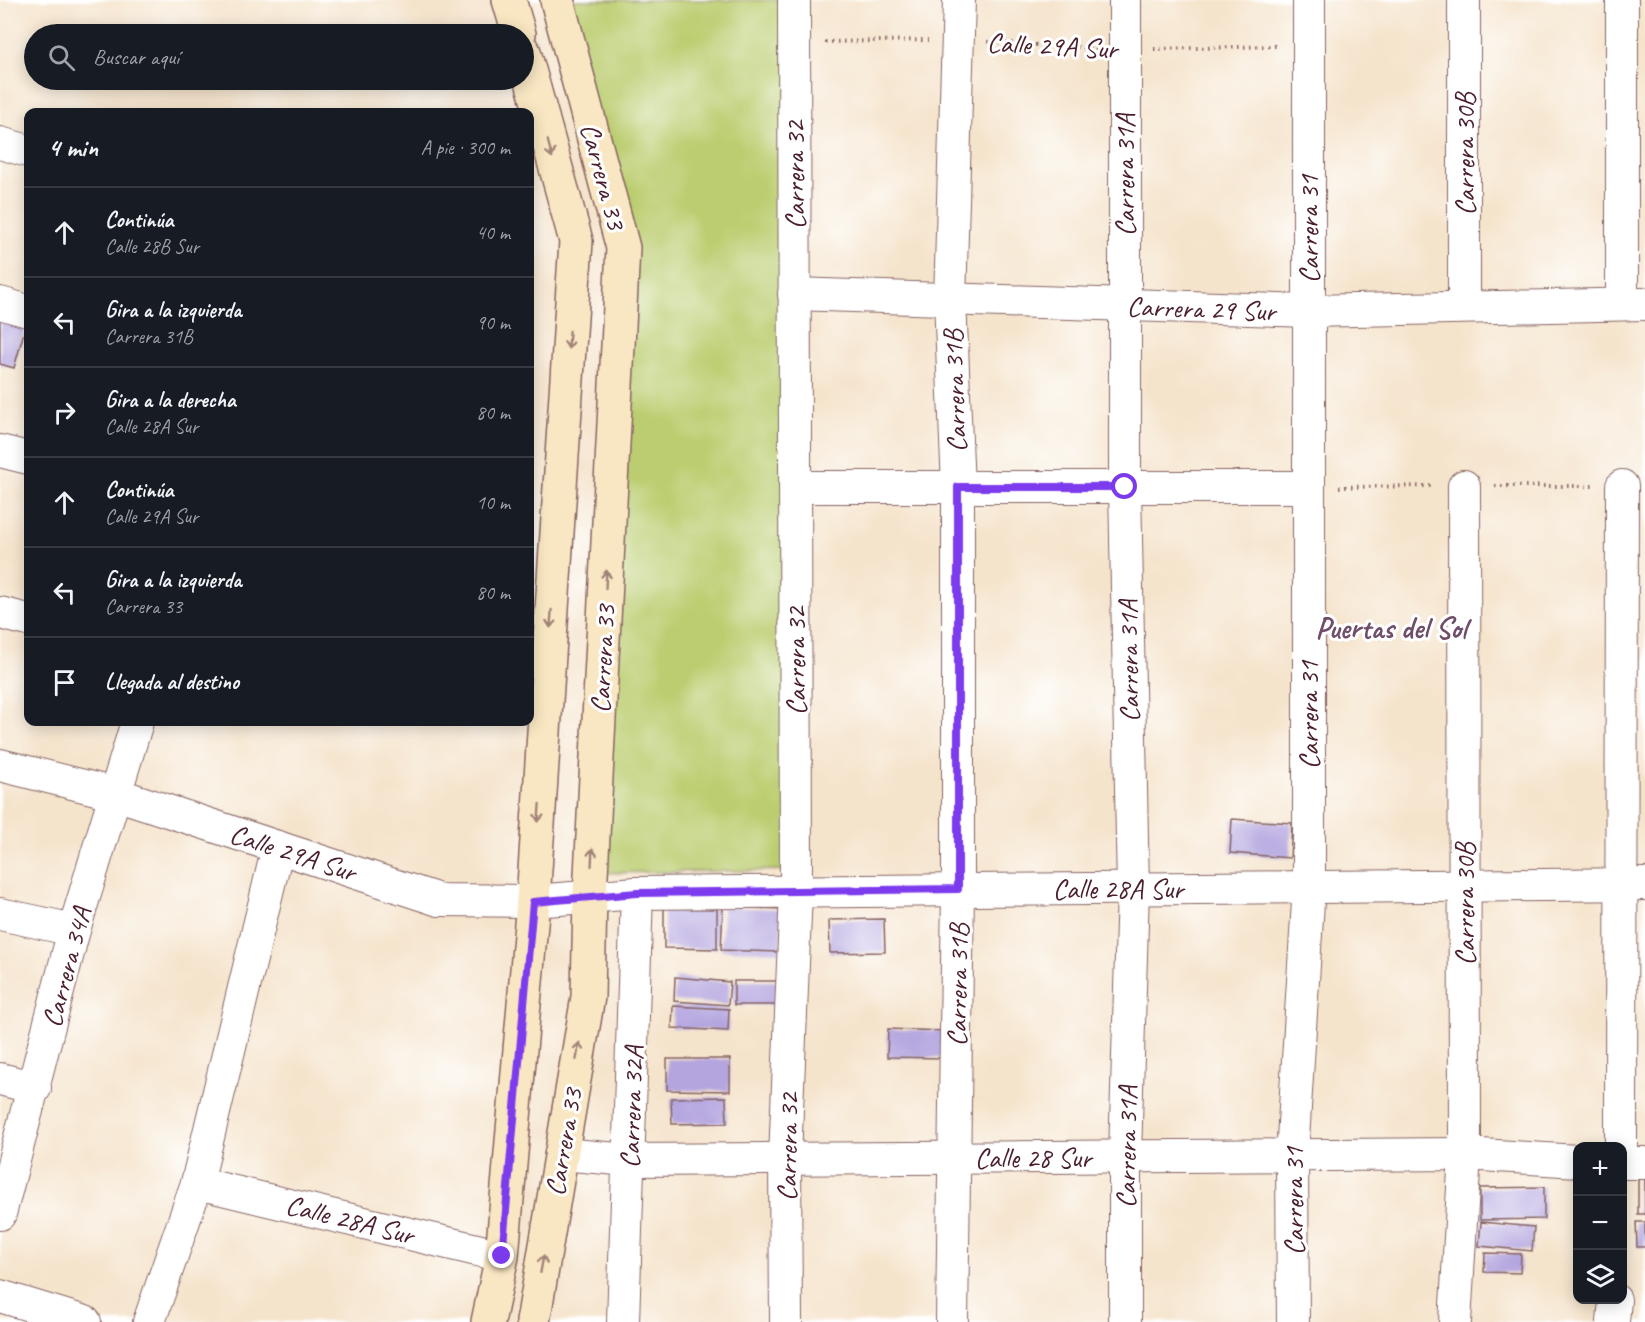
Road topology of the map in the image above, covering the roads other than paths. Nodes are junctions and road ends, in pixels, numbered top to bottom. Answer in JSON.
{"nodes":[{"id":1,"x":509,"y":0,"type":"edge"},
{"id":2,"x":557,"y":0,"type":"edge"},
{"id":3,"x":794,"y":0,"type":"edge"},
{"id":4,"x":959,"y":0,"type":"edge"},
{"id":5,"x":1125,"y":0,"type":"edge"},
{"id":6,"x":1309,"y":0,"type":"edge"},
{"id":7,"x":1464,"y":0,"type":"edge"},
{"id":8,"x":1622,"y":0,"type":"edge"},
{"id":9,"x":516,"y":24,"type":"edge"},
{"id":10,"x":534,"y":88,"type":"edge"},
{"id":11,"x":0,"y":143,"type":"edge"},
{"id":12,"x":24,"y":150,"type":"edge"},
{"id":13,"x":794,"y":294,"type":"junction"},
{"id":14,"x":950,"y":300,"type":"junction"},
{"id":15,"x":0,"y":303,"type":"edge"},
{"id":16,"x":1634,"y":304,"type":"edge"},
{"id":17,"x":1123,"y":305,"type":"junction"},
{"id":18,"x":1464,"y":307,"type":"junction"},
{"id":19,"x":24,"y":310,"type":"edge"},
{"id":20,"x":1308,"y":311,"type":"junction"},
{"id":21,"x":0,"y":451,"type":"edge"},
{"id":22,"x":24,"y":457,"type":"edge"},
{"id":23,"x":1464,"y":486,"type":"dead end"},
{"id":24,"x":1622,"y":486,"type":"dead end"},
{"id":25,"x":795,"y":487,"type":"junction"},
{"id":26,"x":958,"y":487,"type":"junction"},
{"id":27,"x":1125,"y":487,"type":"junction"},
{"id":28,"x":1308,"y":487,"type":"junction"},
{"id":29,"x":0,"y":613,"type":"edge"},
{"id":30,"x":24,"y":619,"type":"edge"},
{"id":31,"x":136,"y":726,"type":"edge"},
{"id":32,"x":0,"y":765,"type":"edge"},
{"id":33,"x":116,"y":794,"type":"junction"},
{"id":34,"x":278,"y":847,"type":"junction"},
{"id":35,"x":1633,"y":883,"type":"edge"},
{"id":36,"x":1464,"y":885,"type":"junction"},
{"id":37,"x":1309,"y":886,"type":"junction"},
{"id":38,"x":1133,"y":888,"type":"junction"},
{"id":39,"x":958,"y":889,"type":"junction"},
{"id":40,"x":796,"y":891,"type":"junction"},
{"id":41,"x":637,"y":893,"type":"junction"},
{"id":42,"x":590,"y":895,"type":"junction"},
{"id":43,"x":533,"y":902,"type":"junction"},
{"id":44,"x":0,"y":914,"type":"edge"},
{"id":45,"x":74,"y":930,"type":"junction"},
{"id":46,"x":0,"y":1079,"type":"edge"},
{"id":47,"x":35,"y":1088,"type":"junction"},
{"id":48,"x":1621,"y":1142,"type":"edge"},
{"id":49,"x":561,"y":1154,"type":"junction"},
{"id":50,"x":1465,"y":1154,"type":"junction"},
{"id":51,"x":1292,"y":1155,"type":"junction"},
{"id":52,"x":1125,"y":1156,"type":"junction"},
{"id":53,"x":954,"y":1157,"type":"junction"},
{"id":54,"x":785,"y":1158,"type":"junction"},
{"id":55,"x":629,"y":1160,"type":"junction"},
{"id":56,"x":1573,"y":1161,"type":"edge"},
{"id":57,"x":1627,"y":1163,"type":"edge"},
{"id":58,"x":1645,"y":1163,"type":"edge"},
{"id":59,"x":197,"y":1182,"type":"junction"},
{"id":60,"x":0,"y":1214,"type":"edge"},
{"id":61,"x":502,"y":1256,"type":"junction"},
{"id":62,"x":0,"y":1296,"type":"edge"},
{"id":63,"x":1615,"y":1304,"type":"edge"},
{"id":64,"x":85,"y":1322,"type":"edge"},
{"id":65,"x":149,"y":1322,"type":"edge"},
{"id":66,"x":488,"y":1322,"type":"edge"},
{"id":67,"x":533,"y":1322,"type":"edge"},
{"id":68,"x":623,"y":1322,"type":"edge"},
{"id":69,"x":786,"y":1322,"type":"edge"},
{"id":70,"x":952,"y":1322,"type":"edge"},
{"id":71,"x":1125,"y":1322,"type":"edge"},
{"id":72,"x":1293,"y":1322,"type":"edge"},
{"id":73,"x":1455,"y":1322,"type":"edge"},
{"id":74,"x":1614,"y":1322,"type":"edge"}],
"edges":[{"from":1,"to":9,"type":"main road"},
{"from":42,"to":2,"type":"main road","name":"Carrera 33","one_way":true},
{"from":3,"to":13,"type":"street","name":"Carrera 32"},
{"from":4,"to":14,"type":"street","name":"Carrera 31B"},
{"from":5,"to":17,"type":"street","name":"Carrera 31A"},
{"from":6,"to":20,"type":"street","name":"Carrera 31"},
{"from":7,"to":18,"type":"street","name":"Carrera 30B"},
{"from":8,"to":16,"type":"street"},
{"from":10,"to":43,"type":"main road","name":"Carrera 33","one_way":true},
{"from":11,"to":12,"type":"street"},
{"from":13,"to":14,"type":"street","name":"Carrera 29 Sur"},
{"from":13,"to":25,"type":"street","name":"Carrera 32"},
{"from":14,"to":17,"type":"street","name":"Carrera 29 Sur"},
{"from":14,"to":26,"type":"street","name":"Carrera 31B"},
{"from":15,"to":19,"type":"street"},
{"from":16,"to":18,"type":"street","name":"Carrera 29 Sur"},
{"from":17,"to":20,"type":"street","name":"Carrera 29 Sur"},
{"from":17,"to":27,"type":"street","name":"Carrera 31A"},
{"from":18,"to":20,"type":"street","name":"Carrera 29 Sur"},
{"from":20,"to":28,"type":"street","name":"Carrera 31"},
{"from":21,"to":22,"type":"street"},
{"from":23,"to":36,"type":"street","name":"Carrera 30B"},
{"from":24,"to":35,"type":"street"},
{"from":25,"to":26,"type":"street"},
{"from":25,"to":40,"type":"street","name":"Carrera 32"},
{"from":26,"to":27,"type":"street"},
{"from":26,"to":39,"type":"street","name":"Carrera 31B"},
{"from":27,"to":28,"type":"street"},
{"from":27,"to":38,"type":"street","name":"Carrera 31A"},
{"from":28,"to":37,"type":"street","name":"Carrera 31"},
{"from":29,"to":30,"type":"street"},
{"from":31,"to":33,"type":"street","name":"Carrera 34A"},
{"from":32,"to":33,"type":"street","name":"Calle 29A Sur"},
{"from":33,"to":34,"type":"street","name":"Calle 29A Sur"},
{"from":33,"to":45,"type":"street","name":"Carrera 34A"},
{"from":34,"to":43,"type":"street","name":"Calle 29A Sur"},
{"from":34,"to":59,"type":"street"},
{"from":35,"to":36,"type":"street","name":"Calle 28A Sur"},
{"from":35,"to":48,"type":"street"},
{"from":36,"to":37,"type":"street","name":"Calle 28A Sur"},
{"from":36,"to":50,"type":"street","name":"Carrera 30B"},
{"from":37,"to":38,"type":"street","name":"Calle 28A Sur"},
{"from":37,"to":51,"type":"street","name":"Carrera 31"},
{"from":38,"to":39,"type":"street","name":"Calle 28A Sur"},
{"from":38,"to":52,"type":"street","name":"Carrera 31A"},
{"from":39,"to":40,"type":"street","name":"Calle 28A Sur"},
{"from":39,"to":53,"type":"street","name":"Carrera 31B"},
{"from":40,"to":41,"type":"street","name":"Calle 28A Sur"},
{"from":40,"to":54,"type":"street","name":"Carrera 32"},
{"from":41,"to":42,"type":"street","name":"Calle 28A Sur"},
{"from":41,"to":55,"type":"street","name":"Carrera 32A"},
{"from":42,"to":43,"type":"street","name":"Calle 29A Sur"},
{"from":49,"to":42,"type":"main road","name":"Carrera 33","one_way":true},
{"from":43,"to":61,"type":"main road","name":"Carrera 33"},
{"from":44,"to":45,"type":"street"},
{"from":45,"to":47,"type":"street","name":"Carrera 34A"},
{"from":46,"to":47,"type":"street"},
{"from":47,"to":60,"type":"street","name":"Carrera 34A"},
{"from":49,"to":55,"type":"street","name":"Calle 28 Sur"},
{"from":67,"to":49,"type":"main road","name":"Carrera 33","one_way":true},
{"from":50,"to":51,"type":"street","name":"Calle 28 Sur"},
{"from":50,"to":56,"type":"street","name":"Calle 28 Sur"},
{"from":50,"to":73,"type":"street","name":"Carrera 30B"},
{"from":51,"to":52,"type":"street","name":"Calle 28 Sur"},
{"from":51,"to":72,"type":"street","name":"Carrera 31"},
{"from":52,"to":53,"type":"street","name":"Calle 28 Sur"},
{"from":52,"to":71,"type":"street","name":"Carrera 31A"},
{"from":53,"to":54,"type":"street","name":"Calle 28 Sur"},
{"from":53,"to":70,"type":"street","name":"Carrera 31B"},
{"from":54,"to":55,"type":"street","name":"Calle 28 Sur"},
{"from":54,"to":69,"type":"street","name":"Carrera 32"},
{"from":55,"to":68,"type":"street","name":"Carrera 32A"},
{"from":57,"to":58,"type":"street"},
{"from":59,"to":61,"type":"street","name":"Calle 28A Sur"},
{"from":59,"to":65,"type":"street"},
{"from":61,"to":66,"type":"main road","name":"Carrera 33"},
{"from":62,"to":64,"type":"street"},
{"from":63,"to":74,"type":"street"}]}
